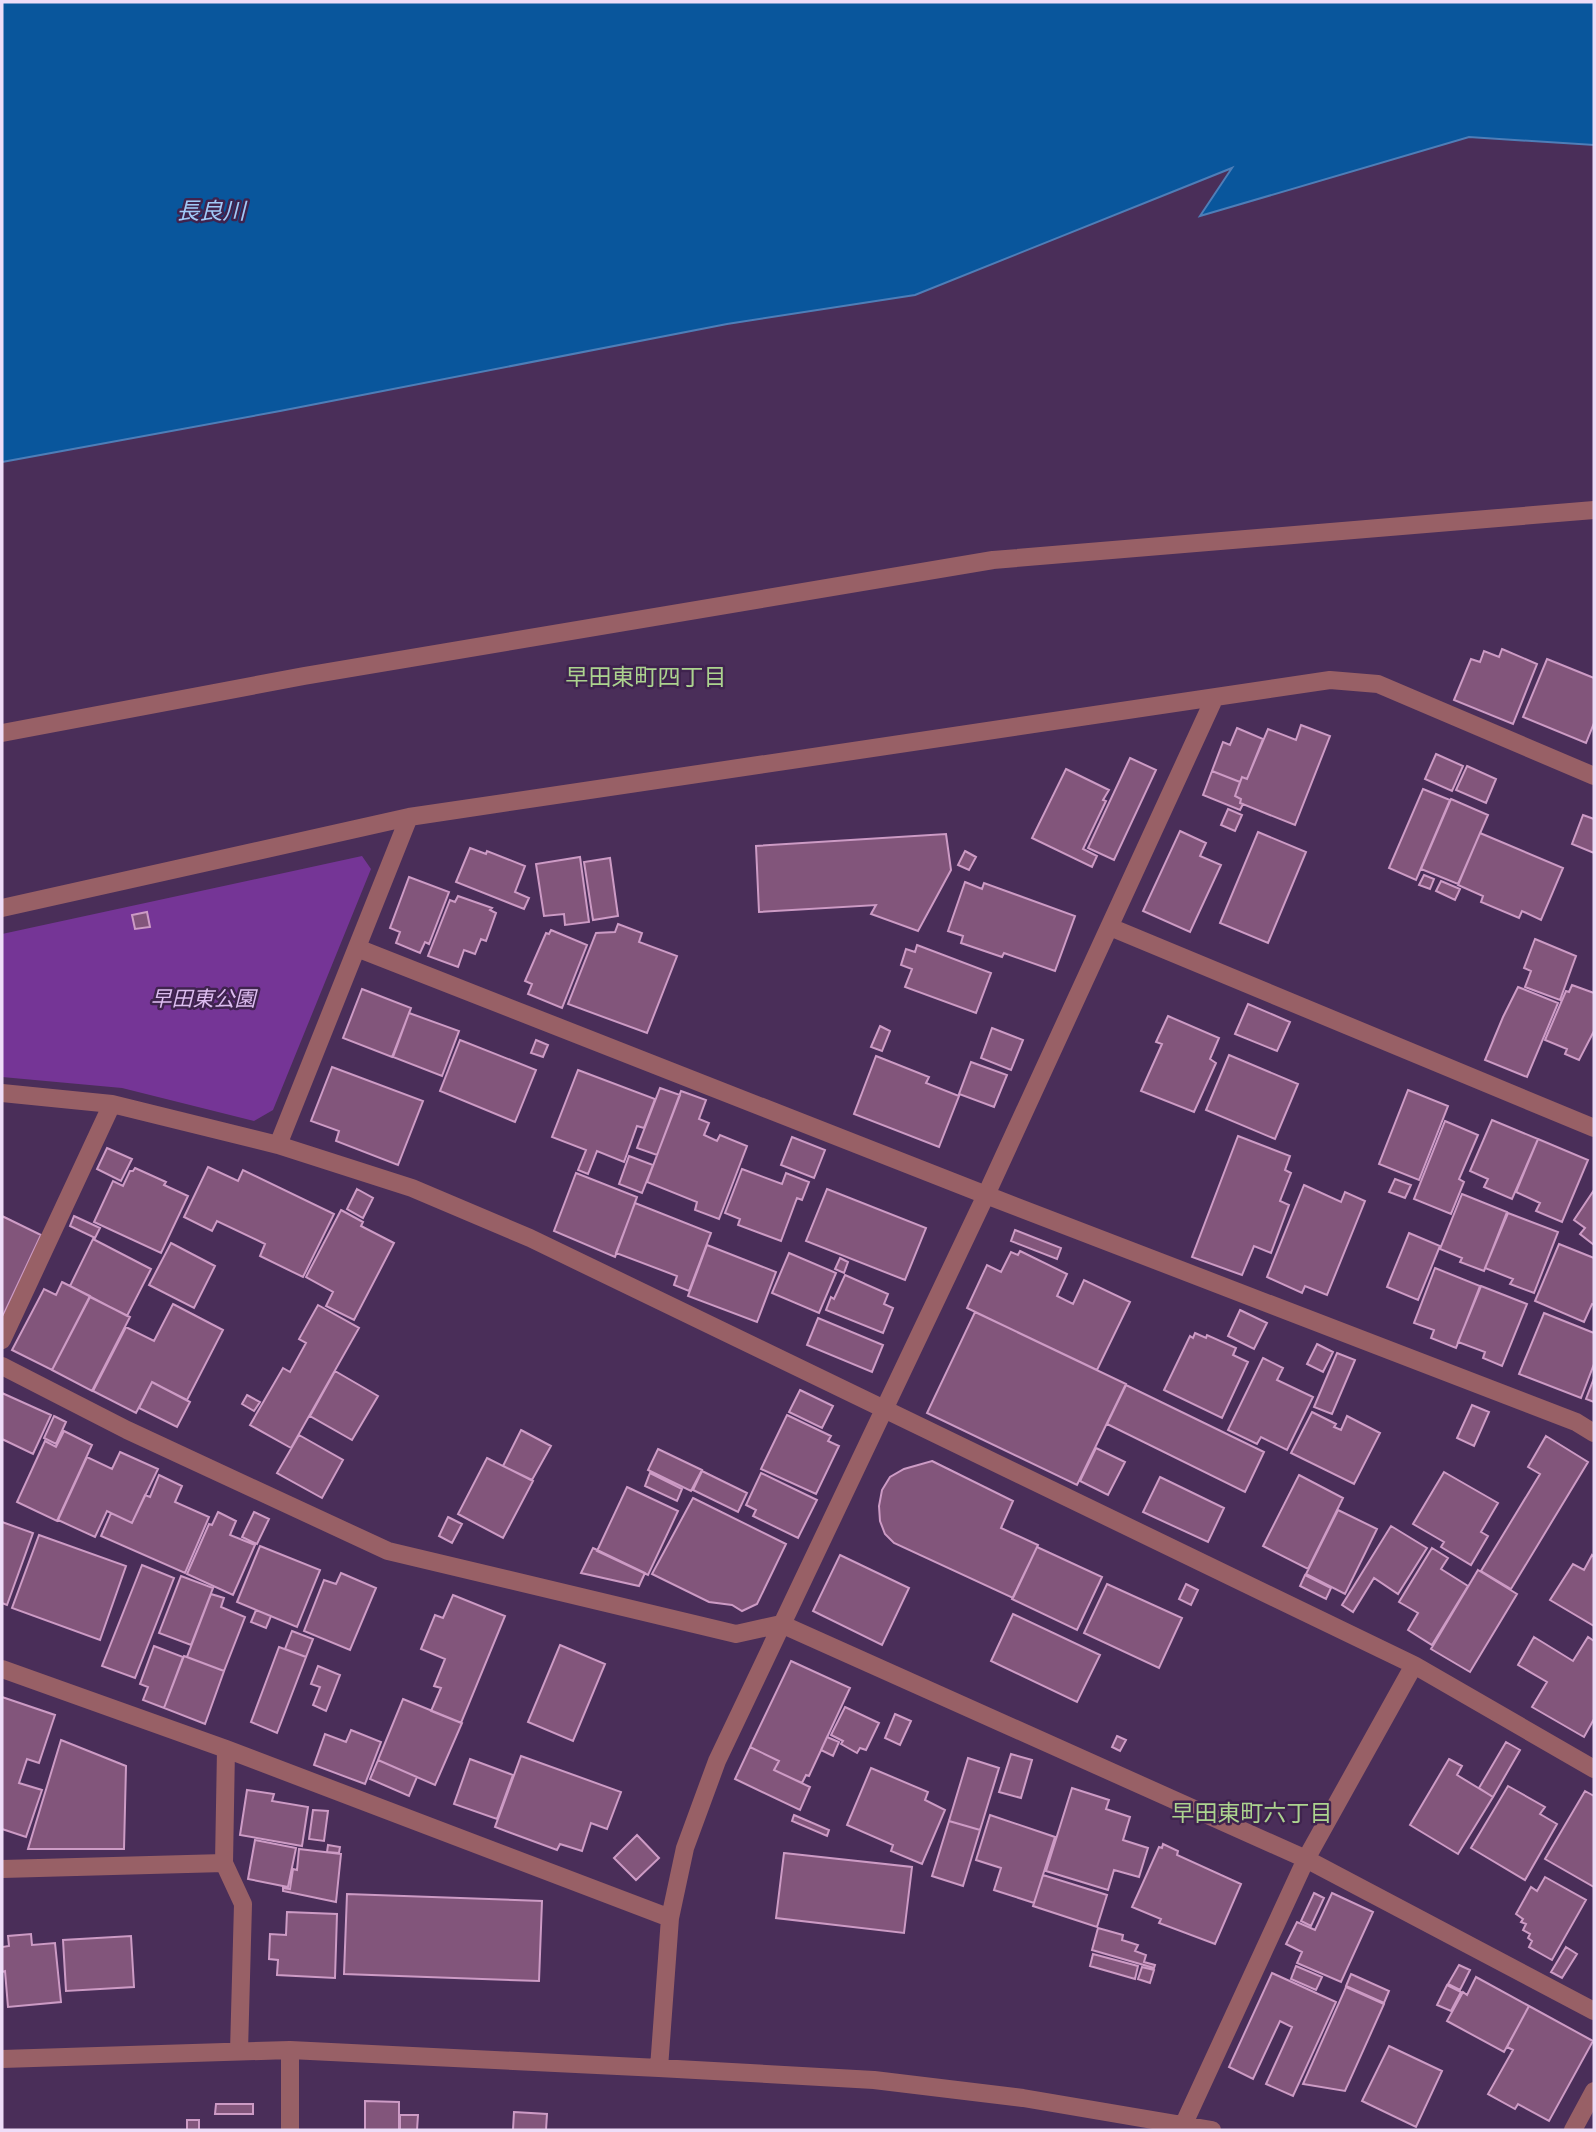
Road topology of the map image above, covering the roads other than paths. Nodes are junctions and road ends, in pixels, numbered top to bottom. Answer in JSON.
{"nodes":[{"id":1,"x":1594,"y":510,"type":"edge"},
{"id":2,"x":1214,"y":699,"type":"junction"},
{"id":3,"x":2,"y":733,"type":"edge"},
{"id":4,"x":1594,"y":776,"type":"edge"},
{"id":5,"x":409,"y":817,"type":"junction"},
{"id":6,"x":2,"y":908,"type":"edge"},
{"id":7,"x":1110,"y":927,"type":"junction"},
{"id":8,"x":357,"y":948,"type":"junction"},
{"id":9,"x":2,"y":1093,"type":"edge"},
{"id":10,"x":111,"y":1104,"type":"junction"},
{"id":11,"x":1594,"y":1128,"type":"edge"},
{"id":12,"x":278,"y":1145,"type":"junction"},
{"id":13,"x":986,"y":1195,"type":"junction"},
{"id":14,"x":2,"y":1340,"type":"edge"},
{"id":15,"x":2,"y":1367,"type":"edge"},
{"id":16,"x":886,"y":1408,"type":"junction"},
{"id":17,"x":1594,"y":1433,"type":"edge"},
{"id":18,"x":781,"y":1624,"type":"junction"},
{"id":19,"x":1414,"y":1665,"type":"junction"},
{"id":20,"x":2,"y":1670,"type":"edge"},
{"id":21,"x":226,"y":1749,"type":"junction"},
{"id":22,"x":1594,"y":1769,"type":"edge"},
{"id":23,"x":1306,"y":1859,"type":"junction"},
{"id":24,"x":224,"y":1863,"type":"junction"},
{"id":25,"x":2,"y":1869,"type":"edge"},
{"id":26,"x":670,"y":1918,"type":"junction"},
{"id":27,"x":1594,"y":2011,"type":"edge"},
{"id":28,"x":290,"y":2050,"type":"junction"},
{"id":29,"x":239,"y":2051,"type":"junction"},
{"id":30,"x":2,"y":2059,"type":"edge"},
{"id":31,"x":659,"y":2067,"type":"junction"},
{"id":32,"x":1594,"y":2091,"type":"edge"},
{"id":33,"x":1182,"y":2127,"type":"edge"},
{"id":34,"x":290,"y":2130,"type":"edge"},
{"id":35,"x":1212,"y":2130,"type":"edge"},
{"id":36,"x":1573,"y":2130,"type":"edge"}],
"edges":[{"from":1,"to":3,"type":"street"},
{"from":2,"to":4,"type":"street"},
{"from":2,"to":5,"type":"street"},
{"from":2,"to":7,"type":"street"},
{"from":5,"to":6,"type":"street"},
{"from":5,"to":8,"type":"street"},
{"from":7,"to":11,"type":"street"},
{"from":7,"to":13,"type":"street"},
{"from":8,"to":12,"type":"street"},
{"from":8,"to":13,"type":"street"},
{"from":9,"to":10,"type":"street"},
{"from":10,"to":12,"type":"street"},
{"from":10,"to":14,"type":"street"},
{"from":12,"to":16,"type":"street"},
{"from":13,"to":16,"type":"street"},
{"from":13,"to":17,"type":"street"},
{"from":15,"to":18,"type":"street"},
{"from":16,"to":18,"type":"street"},
{"from":16,"to":19,"type":"street"},
{"from":18,"to":23,"type":"street"},
{"from":18,"to":26,"type":"street"},
{"from":19,"to":22,"type":"street"},
{"from":19,"to":23,"type":"street"},
{"from":20,"to":21,"type":"street"},
{"from":21,"to":24,"type":"street"},
{"from":21,"to":26,"type":"street"},
{"from":23,"to":27,"type":"street"},
{"from":23,"to":33,"type":"street"},
{"from":24,"to":25,"type":"street"},
{"from":24,"to":29,"type":"street"},
{"from":26,"to":31,"type":"street"},
{"from":28,"to":29,"type":"street"},
{"from":28,"to":31,"type":"street"},
{"from":28,"to":34,"type":"street"},
{"from":29,"to":30,"type":"street"},
{"from":31,"to":33,"type":"street"},
{"from":32,"to":36,"type":"street"},
{"from":33,"to":35,"type":"street"}]}
